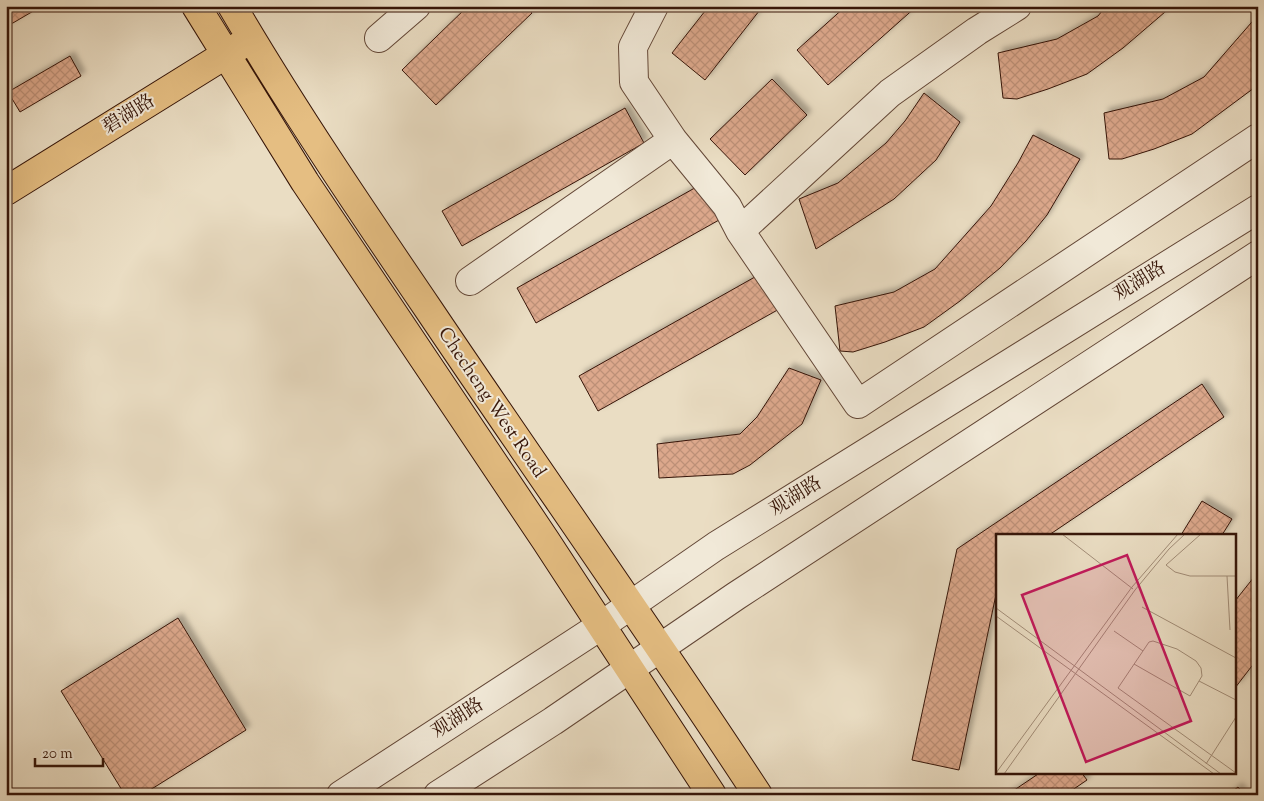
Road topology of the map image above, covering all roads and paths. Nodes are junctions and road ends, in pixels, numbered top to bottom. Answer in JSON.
{"nodes":[{"id":1,"x":196,"y":6,"type":"edge"},
{"id":2,"x":232,"y":6,"type":"edge"},
{"id":3,"x":416,"y":6,"type":"edge"},
{"id":4,"x":654,"y":6,"type":"edge"},
{"id":5,"x":1017,"y":6,"type":"edge"},
{"id":6,"x":379,"y":38,"type":"dead end"},
{"id":7,"x":251,"y":40,"type":"junction"},
{"id":8,"x":225,"y":55,"type":"junction"},
{"id":9,"x":1258,"y":138,"type":"edge"},
{"id":10,"x":673,"y":140,"type":"junction"},
{"id":11,"x":6,"y":191,"type":"edge"},
{"id":12,"x":1258,"y":208,"type":"edge"},
{"id":13,"x":740,"y":230,"type":"junction"},
{"id":14,"x":1258,"y":255,"type":"edge"},
{"id":15,"x":470,"y":281,"type":"dead end"},
{"id":16,"x":632,"y":605,"type":"junction"},
{"id":17,"x":602,"y":625,"type":"junction"},
{"id":18,"x":661,"y":648,"type":"junction"},
{"id":19,"x":630,"y":669,"type":"junction"},
{"id":20,"x":341,"y":795,"type":"edge"},
{"id":21,"x":438,"y":795,"type":"edge"},
{"id":22,"x":712,"y":795,"type":"edge"},
{"id":23,"x":758,"y":795,"type":"edge"}],
"edges":[{"from":1,"to":8,"type":"main road","name":"Checheng West Road"},
{"from":2,"to":7,"type":"main road","name":"Checheng West Road"},
{"from":3,"to":6,"type":"street"},
{"from":4,"to":10,"type":"street"},
{"from":5,"to":13,"type":"street"},
{"from":7,"to":8,"type":"main road","name":"碧湖路"},
{"from":7,"to":16,"type":"main road","name":"Checheng West Road"},
{"from":8,"to":11,"type":"main road","name":"碧湖路"},
{"from":8,"to":17,"type":"main road","name":"Checheng West Road"},
{"from":9,"to":13,"type":"street"},
{"from":10,"to":13,"type":"street"},
{"from":10,"to":15,"type":"street"},
{"from":12,"to":16,"type":"street","name":"观湖路"},
{"from":14,"to":18,"type":"street"},
{"from":16,"to":17,"type":"street","name":"观湖路"},
{"from":16,"to":18,"type":"main road","name":"Checheng West Road"},
{"from":17,"to":19,"type":"main road","name":"Checheng West Road"},
{"from":17,"to":20,"type":"street","name":"观湖路"},
{"from":18,"to":19,"type":"street"},
{"from":18,"to":23,"type":"main road","name":"Checheng West Road"},
{"from":19,"to":21,"type":"street"},
{"from":19,"to":22,"type":"main road","name":"Checheng West Road"}]}
